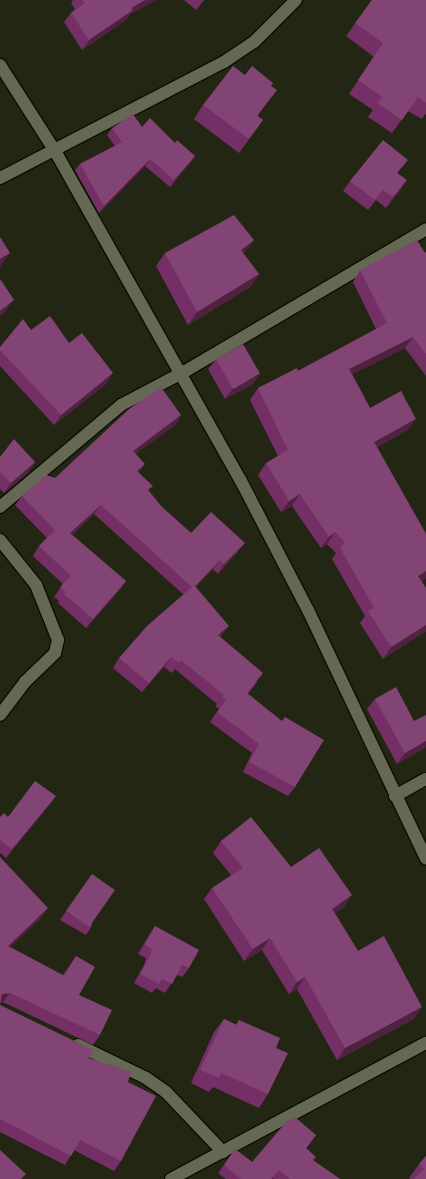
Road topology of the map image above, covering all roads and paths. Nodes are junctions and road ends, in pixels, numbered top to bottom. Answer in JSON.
{"nodes":[{"id":1,"x":296,"y":0,"type":"edge"},
{"id":2,"x":0,"y":64,"type":"edge"},
{"id":3,"x":55,"y":151,"type":"junction"},
{"id":4,"x":0,"y":178,"type":"edge"},
{"id":5,"x":426,"y":229,"type":"edge"},
{"id":6,"x":182,"y":373,"type":"junction"},
{"id":7,"x":0,"y":506,"type":"edge"},
{"id":8,"x":0,"y":540,"type":"edge"},
{"id":9,"x":0,"y":716,"type":"edge"},
{"id":10,"x":426,"y":779,"type":"edge"},
{"id":11,"x":395,"y":796,"type":"junction"},
{"id":12,"x":426,"y":858,"type":"edge"},
{"id":13,"x":62,"y":1037,"type":"edge"},
{"id":14,"x":426,"y":1043,"type":"edge"},
{"id":15,"x":223,"y":1152,"type":"junction"},
{"id":16,"x":171,"y":1179,"type":"edge"}],
"edges":[{"from":1,"to":3,"type":"street"},
{"from":2,"to":3,"type":"street"},
{"from":3,"to":4,"type":"street"},
{"from":3,"to":6,"type":"street"},
{"from":5,"to":6,"type":"street"},
{"from":6,"to":7,"type":"street"},
{"from":6,"to":11,"type":"street"},
{"from":8,"to":9,"type":"street"},
{"from":10,"to":11,"type":"street"},
{"from":11,"to":12,"type":"street"},
{"from":13,"to":15,"type":"street"},
{"from":14,"to":15,"type":"street"},
{"from":15,"to":16,"type":"street"}]}
